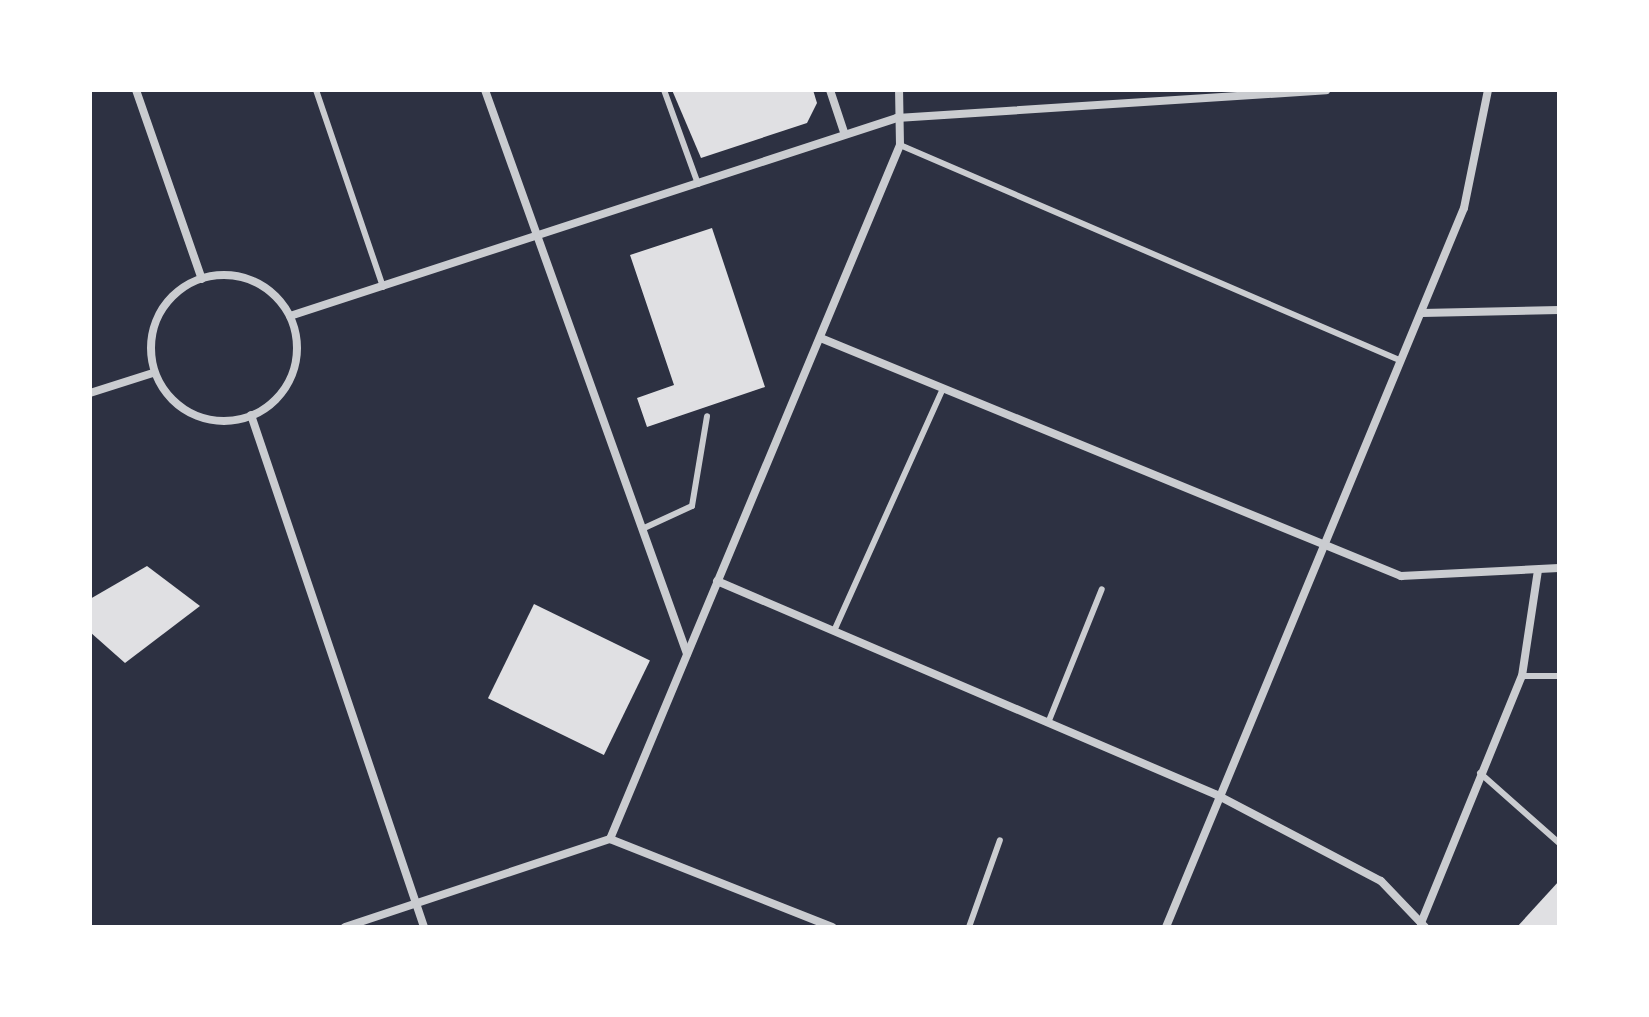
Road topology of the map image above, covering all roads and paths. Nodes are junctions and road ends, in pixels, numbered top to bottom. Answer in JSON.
{"nodes":[{"id":1,"x":136,"y":90,"type":"edge"},
{"id":2,"x":316,"y":90,"type":"edge"},
{"id":3,"x":485,"y":90,"type":"edge"},
{"id":4,"x":664,"y":90,"type":"edge"},
{"id":5,"x":830,"y":90,"type":"edge"},
{"id":6,"x":899,"y":90,"type":"edge"},
{"id":7,"x":1326,"y":90,"type":"edge"},
{"id":8,"x":1488,"y":90,"type":"edge"},
{"id":9,"x":897,"y":118,"type":"junction"},
{"id":10,"x":844,"y":132,"type":"junction"},
{"id":11,"x":900,"y":145,"type":"junction"},
{"id":12,"x":698,"y":185,"type":"junction"},
{"id":13,"x":536,"y":239,"type":"junction"},
{"id":14,"x":202,"y":279,"type":"junction"},
{"id":15,"x":383,"y":288,"type":"junction"},
{"id":16,"x":1559,"y":310,"type":"edge"},
{"id":17,"x":1422,"y":313,"type":"junction"},
{"id":18,"x":290,"y":316,"type":"junction"},
{"id":19,"x":823,"y":339,"type":"junction"},
{"id":20,"x":1399,"y":360,"type":"junction"},
{"id":21,"x":153,"y":373,"type":"junction"},
{"id":22,"x":943,"y":388,"type":"junction"},
{"id":23,"x":90,"y":393,"type":"edge"},
{"id":24,"x":251,"y":415,"type":"junction"},
{"id":25,"x":707,"y":416,"type":"dead end"},
{"id":26,"x":642,"y":529,"type":"junction"},
{"id":27,"x":1322,"y":544,"type":"junction"},
{"id":28,"x":1559,"y":568,"type":"edge"},
{"id":29,"x":1538,"y":570,"type":"junction"},
{"id":30,"x":717,"y":581,"type":"junction"},
{"id":31,"x":1102,"y":589,"type":"dead end"},
{"id":32,"x":834,"y":631,"type":"junction"},
{"id":33,"x":688,"y":655,"type":"junction"},
{"id":34,"x":1522,"y":676,"type":"junction"},
{"id":35,"x":1559,"y":676,"type":"edge"},
{"id":36,"x":1048,"y":723,"type":"junction"},
{"id":37,"x":1480,"y":773,"type":"junction"},
{"id":38,"x":1217,"y":795,"type":"junction"},
{"id":39,"x":610,"y":839,"type":"junction"},
{"id":40,"x":1000,"y":840,"type":"dead end"},
{"id":41,"x":1559,"y":843,"type":"edge"},
{"id":42,"x":416,"y":904,"type":"junction"},
{"id":43,"x":1423,"y":925,"type":"edge"},
{"id":44,"x":345,"y":927,"type":"edge"},
{"id":45,"x":424,"y":927,"type":"edge"},
{"id":46,"x":832,"y":927,"type":"edge"},
{"id":47,"x":969,"y":927,"type":"edge"},
{"id":48,"x":1166,"y":927,"type":"edge"}],
"edges":[{"from":1,"to":14,"type":"street"},
{"from":2,"to":15,"type":"lane"},
{"from":3,"to":13,"type":"street"},
{"from":4,"to":12,"type":"lane"},
{"from":5,"to":10,"type":"street"},
{"from":6,"to":9,"type":"street"},
{"from":7,"to":9,"type":"street"},
{"from":8,"to":17,"type":"street"},
{"from":9,"to":10,"type":"street"},
{"from":9,"to":11,"type":"street"},
{"from":10,"to":12,"type":"street"},
{"from":11,"to":19,"type":"street"},
{"from":11,"to":20,"type":"lane"},
{"from":12,"to":13,"type":"street"},
{"from":13,"to":15,"type":"street"},
{"from":13,"to":26,"type":"street"},
{"from":14,"to":18,"type":"street"},
{"from":14,"to":21,"type":"street"},
{"from":15,"to":18,"type":"street"},
{"from":16,"to":17,"type":"street"},
{"from":17,"to":20,"type":"street"},
{"from":18,"to":24,"type":"street"},
{"from":19,"to":22,"type":"street"},
{"from":19,"to":30,"type":"street"},
{"from":20,"to":27,"type":"street"},
{"from":21,"to":23,"type":"street"},
{"from":21,"to":24,"type":"street"},
{"from":22,"to":27,"type":"street"},
{"from":22,"to":32,"type":"lane"},
{"from":24,"to":42,"type":"street"},
{"from":25,"to":26,"type":"lane"},
{"from":26,"to":33,"type":"street"},
{"from":27,"to":29,"type":"street"},
{"from":27,"to":38,"type":"street"},
{"from":28,"to":29,"type":"street"},
{"from":29,"to":34,"type":"street"},
{"from":30,"to":32,"type":"street"},
{"from":30,"to":33,"type":"street"},
{"from":31,"to":36,"type":"lane"},
{"from":32,"to":36,"type":"street"},
{"from":33,"to":39,"type":"street"},
{"from":34,"to":35,"type":"lane"},
{"from":34,"to":37,"type":"street"},
{"from":36,"to":38,"type":"street"},
{"from":37,"to":41,"type":"lane"},
{"from":37,"to":43,"type":"street"},
{"from":38,"to":43,"type":"street"},
{"from":38,"to":48,"type":"street"},
{"from":39,"to":42,"type":"street"},
{"from":39,"to":46,"type":"street"},
{"from":40,"to":47,"type":"lane"},
{"from":42,"to":44,"type":"street"},
{"from":42,"to":45,"type":"street"}]}
